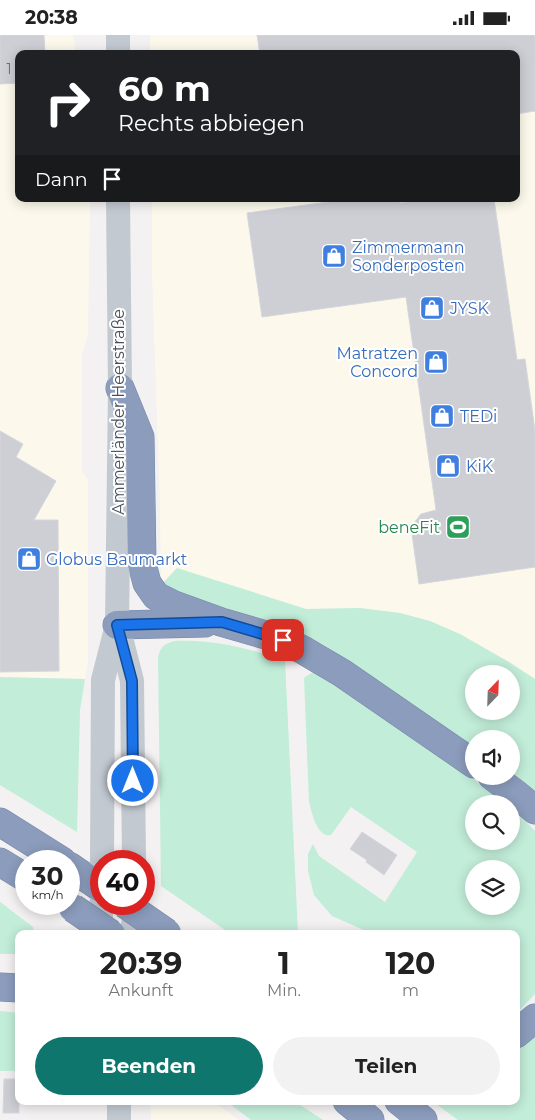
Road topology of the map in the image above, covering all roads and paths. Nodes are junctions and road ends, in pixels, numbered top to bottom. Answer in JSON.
{"nodes":[{"id":1,"x":118,"y":35,"type":"edge"},
{"id":2,"x":118,"y":50,"type":"edge"},
{"id":3,"x":118,"y":202,"type":"edge"},
{"id":4,"x":120,"y":388,"type":"junction"},
{"id":5,"x":222,"y":622,"type":"junction"},
{"id":6,"x":117,"y":625,"type":"junction"},
{"id":7,"x":465,"y":758,"type":"edge"},
{"id":8,"x":504,"y":785,"type":"edge"},
{"id":9,"x":535,"y":810,"type":"edge"},
{"id":10,"x":0,"y":822,"type":"edge"},
{"id":11,"x":44,"y":850,"type":"edge"},
{"id":12,"x":102,"y":850,"type":"edge"},
{"id":13,"x":134,"y":850,"type":"edge"},
{"id":14,"x":0,"y":862,"type":"edge"},
{"id":15,"x":15,"y":872,"type":"edge"},
{"id":16,"x":80,"y":913,"type":"edge"},
{"id":17,"x":101,"y":915,"type":"edge"},
{"id":18,"x":134,"y":915,"type":"edge"},
{"id":19,"x":141,"y":915,"type":"edge"},
{"id":20,"x":103,"y":930,"type":"edge"},
{"id":21,"x":105,"y":930,"type":"edge"},
{"id":22,"x":132,"y":930,"type":"edge"},
{"id":23,"x":164,"y":930,"type":"edge"},
{"id":24,"x":0,"y":987,"type":"edge"},
{"id":25,"x":15,"y":988,"type":"edge"},
{"id":26,"x":535,"y":1018,"type":"edge"},
{"id":27,"x":520,"y":1031,"type":"edge"},
{"id":28,"x":119,"y":1105,"type":"edge"},
{"id":29,"x":352,"y":1105,"type":"edge"},
{"id":30,"x":404,"y":1105,"type":"edge"},
{"id":31,"x":119,"y":1120,"type":"edge"},
{"id":32,"x":370,"y":1120,"type":"edge"},
{"id":33,"x":423,"y":1120,"type":"edge"}],
"edges":[{"from":1,"to":2,"type":"street"},
{"from":3,"to":4,"type":"street","name":"Ammerländer Heerstraße"},
{"from":4,"to":5,"type":"highway"},
{"from":4,"to":6,"type":"street","name":"Ammerländer Heerstraße"},
{"from":5,"to":6,"type":"highway"},
{"from":5,"to":7,"type":"highway"},
{"from":6,"to":12,"type":"street","name":"Ammerländer Heerstraße"},
{"from":6,"to":13,"type":"street","name":"Ammerländer Heerstraße"},
{"from":8,"to":9,"type":"highway"},
{"from":10,"to":11,"type":"highway"},
{"from":14,"to":15,"type":"highway"},
{"from":16,"to":21,"type":"highway","bridge":true},
{"from":17,"to":20,"type":"street"},
{"from":18,"to":22,"type":"street"},
{"from":19,"to":23,"type":"highway","bridge":true},
{"from":24,"to":25,"type":"highway"},
{"from":26,"to":27,"type":"highway"},
{"from":28,"to":31,"type":"street"},
{"from":29,"to":32,"type":"highway"},
{"from":30,"to":33,"type":"highway"}]}
